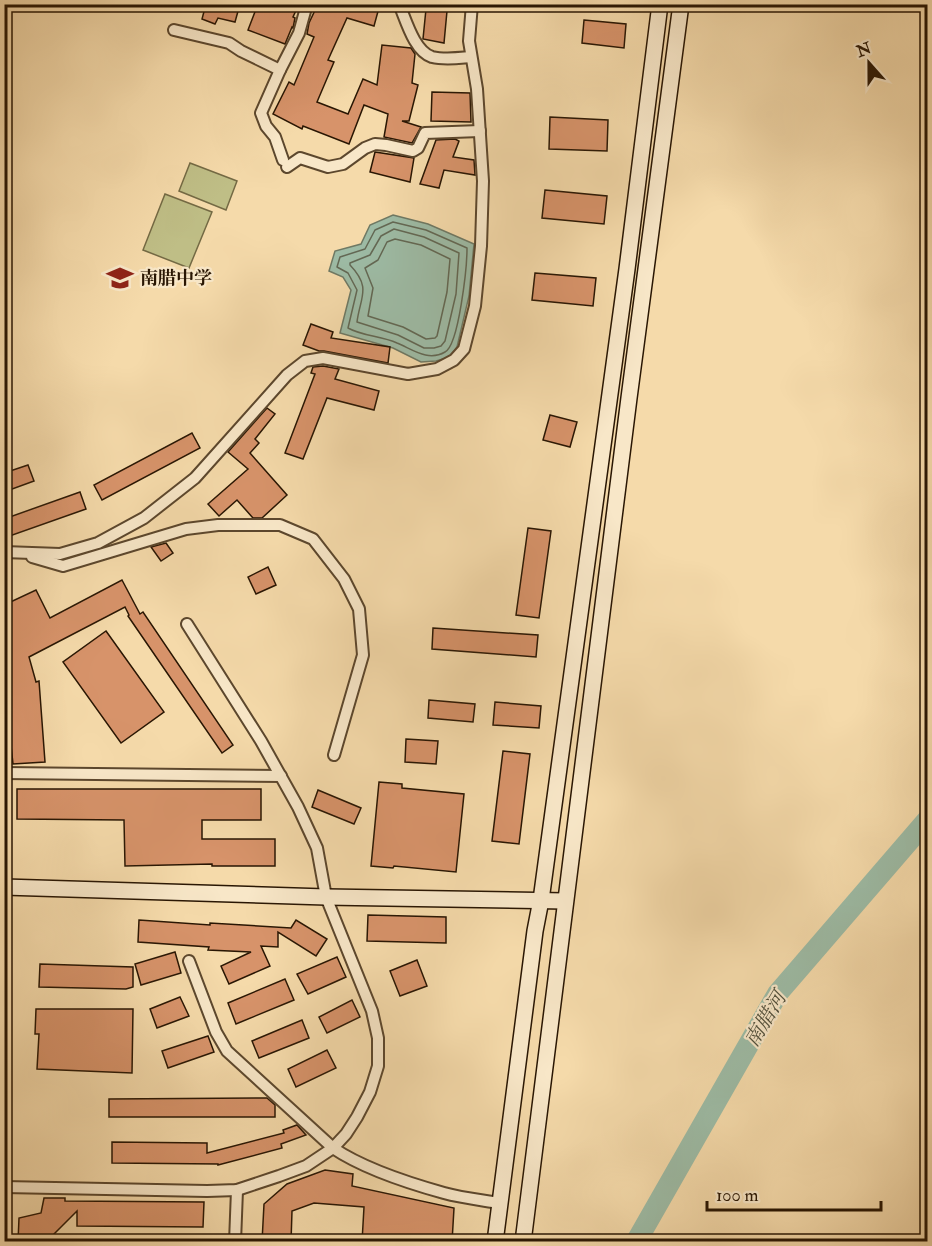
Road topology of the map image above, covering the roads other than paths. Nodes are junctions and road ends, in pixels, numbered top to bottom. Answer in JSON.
{"nodes":[{"id":1,"x":307,"y":4,"type":"edge"},
{"id":2,"x":399,"y":4,"type":"edge"},
{"id":3,"x":472,"y":4,"type":"edge"},
{"id":4,"x":660,"y":4,"type":"edge"},
{"id":5,"x":681,"y":4,"type":"edge"},
{"id":6,"x":174,"y":30,"type":"dead end"},
{"id":7,"x":471,"y":57,"type":"junction"},
{"id":8,"x":280,"y":70,"type":"junction"},
{"id":9,"x":480,"y":131,"type":"junction"},
{"id":10,"x":610,"y":395,"type":"junction"},
{"id":11,"x":629,"y":398,"type":"junction"},
{"id":12,"x":4,"y":552,"type":"edge"},
{"id":13,"x":17,"y":553,"type":"junction"},
{"id":14,"x":187,"y":624,"type":"dead end"},
{"id":15,"x":333,"y":755,"type":"dead end"},
{"id":16,"x":4,"y":773,"type":"edge"},
{"id":17,"x":281,"y":776,"type":"junction"},
{"id":18,"x":4,"y":887,"type":"edge"},
{"id":19,"x":326,"y":897,"type":"junction"},
{"id":20,"x":541,"y":900,"type":"junction"},
{"id":21,"x":565,"y":901,"type":"junction"},
{"id":22,"x":189,"y":961,"type":"dead end"},
{"id":23,"x":333,"y":1148,"type":"junction"},
{"id":24,"x":4,"y":1187,"type":"edge"},
{"id":25,"x":237,"y":1190,"type":"junction"},
{"id":26,"x":499,"y":1203,"type":"junction"},
{"id":27,"x":235,"y":1242,"type":"edge"},
{"id":28,"x":495,"y":1242,"type":"edge"},
{"id":29,"x":523,"y":1242,"type":"edge"}],
"edges":[{"from":1,"to":8,"type":"street"},
{"from":2,"to":7,"type":"street"},
{"from":3,"to":7,"type":"street"},
{"from":4,"to":10,"type":"street"},
{"from":5,"to":11,"type":"street"},
{"from":6,"to":8,"type":"street"},
{"from":7,"to":9,"type":"street"},
{"from":8,"to":9,"type":"street"},
{"from":9,"to":13,"type":"street"},
{"from":10,"to":11,"type":"street"},
{"from":10,"to":20,"type":"street"},
{"from":11,"to":21,"type":"street"},
{"from":12,"to":13,"type":"street"},
{"from":13,"to":15,"type":"street"},
{"from":14,"to":17,"type":"street"},
{"from":16,"to":17,"type":"street"},
{"from":17,"to":19,"type":"street"},
{"from":18,"to":19,"type":"street"},
{"from":19,"to":20,"type":"street"},
{"from":19,"to":23,"type":"street"},
{"from":20,"to":21,"type":"street"},
{"from":20,"to":26,"type":"street"},
{"from":21,"to":29,"type":"street"},
{"from":22,"to":23,"type":"street"},
{"from":23,"to":25,"type":"street"},
{"from":23,"to":26,"type":"street"},
{"from":24,"to":25,"type":"street"},
{"from":25,"to":27,"type":"street"},
{"from":26,"to":28,"type":"street"}]}
